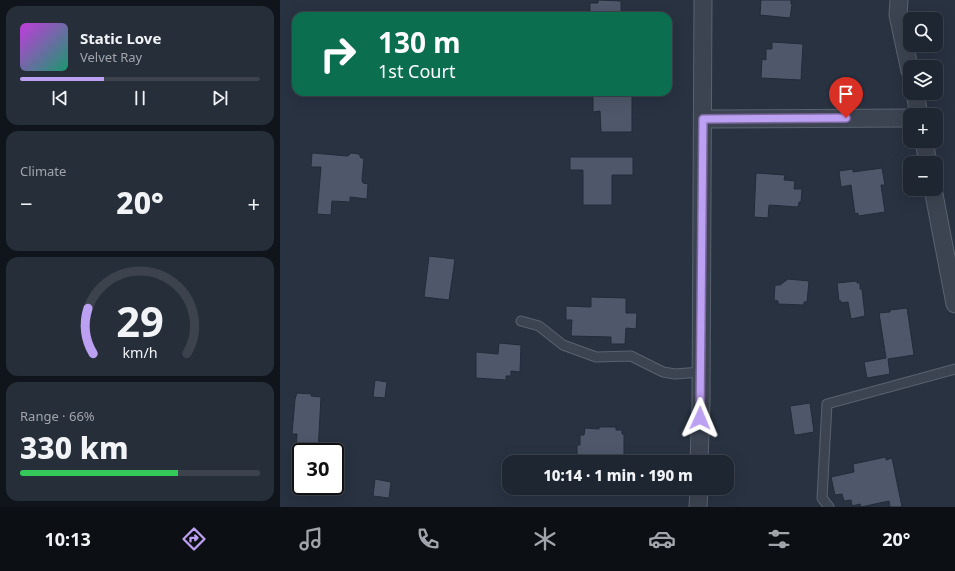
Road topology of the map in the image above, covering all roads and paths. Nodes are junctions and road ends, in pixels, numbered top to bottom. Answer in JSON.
{"nodes":[{"id":1,"x":703,"y":0,"type":"edge"},
{"id":2,"x":899,"y":0,"type":"edge"},
{"id":3,"x":907,"y":60,"type":"edge"},
{"id":4,"x":903,"y":118,"type":"edge"},
{"id":5,"x":703,"y":119,"type":"junction"},
{"id":6,"x":934,"y":196,"type":"edge"},
{"id":7,"x":955,"y":304,"type":"edge"},
{"id":8,"x":521,"y":321,"type":"dead end"},
{"id":9,"x":955,"y":369,"type":"edge"},
{"id":10,"x":700,"y":372,"type":"junction"},
{"id":11,"x":699,"y":455,"type":"edge"},
{"id":12,"x":699,"y":495,"type":"edge"},
{"id":13,"x":698,"y":507,"type":"edge"},
{"id":14,"x":829,"y":507,"type":"edge"}],
"edges":[{"from":1,"to":5,"type":"street"},
{"from":2,"to":3,"type":"street"},
{"from":4,"to":5,"type":"street"},
{"from":5,"to":10,"type":"street"},
{"from":6,"to":7,"type":"street"},
{"from":8,"to":10,"type":"lane"},
{"from":9,"to":14,"type":"lane"},
{"from":10,"to":11,"type":"street"},
{"from":12,"to":13,"type":"street"}]}
